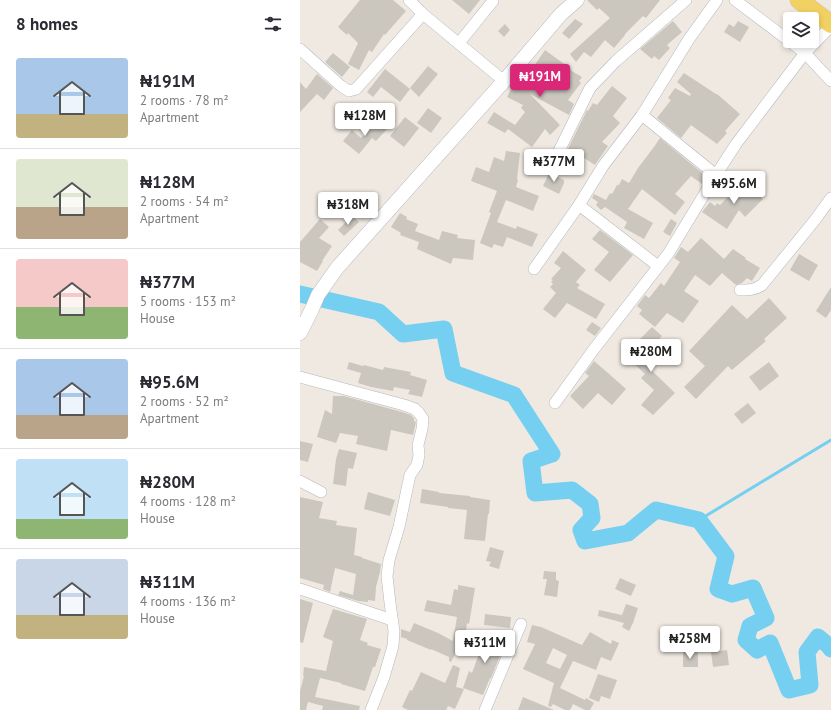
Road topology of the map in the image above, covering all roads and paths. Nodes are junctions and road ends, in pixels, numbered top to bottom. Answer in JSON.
{"nodes":[{"id":1,"x":409,"y":0,"type":"edge"},
{"id":2,"x":577,"y":0,"type":"edge"},
{"id":3,"x":686,"y":0,"type":"edge"},
{"id":4,"x":717,"y":0,"type":"edge"},
{"id":5,"x":735,"y":0,"type":"edge"},
{"id":6,"x":800,"y":0,"type":"edge"},
{"id":7,"x":814,"y":0,"type":"edge"},
{"id":8,"x":493,"y":2,"type":"dead end"},
{"id":9,"x":831,"y":13,"type":"edge"},
{"id":10,"x":423,"y":14,"type":"junction"},
{"id":11,"x":831,"y":25,"type":"edge"},
{"id":12,"x":459,"y":43,"type":"junction"},
{"id":13,"x":300,"y":49,"type":"edge"},
{"id":14,"x":805,"y":53,"type":"junction"},
{"id":15,"x":504,"y":80,"type":"junction"},
{"id":16,"x":831,"y":81,"type":"edge"},
{"id":17,"x":642,"y":115,"type":"junction"},
{"id":18,"x":554,"y":161,"type":"dead end"},
{"id":19,"x":716,"y":175,"type":"junction"},
{"id":20,"x":831,"y":198,"type":"edge"},
{"id":21,"x":579,"y":205,"type":"junction"},
{"id":22,"x":658,"y":266,"type":"junction"},
{"id":23,"x":534,"y":269,"type":"dead end"},
{"id":24,"x":740,"y":290,"type":"dead end"},
{"id":25,"x":300,"y":333,"type":"edge"},
{"id":26,"x":300,"y":377,"type":"edge"},
{"id":27,"x":555,"y":402,"type":"dead end"},
{"id":28,"x":300,"y":481,"type":"edge"},
{"id":29,"x":321,"y":492,"type":"dead end"},
{"id":30,"x":300,"y":589,"type":"edge"},
{"id":31,"x":392,"y":620,"type":"junction"},
{"id":32,"x":521,"y":624,"type":"dead end"},
{"id":33,"x":371,"y":710,"type":"edge"},
{"id":34,"x":485,"y":710,"type":"edge"}],
"edges":[{"from":1,"to":10,"type":"street"},
{"from":2,"to":15,"type":"street"},
{"from":3,"to":18,"type":"street"},
{"from":4,"to":17,"type":"street"},
{"from":5,"to":14,"type":"street"},
{"from":6,"to":11,"type":"main road"},
{"from":7,"to":9,"type":"main road"},
{"from":8,"to":12,"type":"street"},
{"from":10,"to":12,"type":"street"},
{"from":10,"to":13,"type":"street"},
{"from":11,"to":14,"type":"street"},
{"from":12,"to":15,"type":"street"},
{"from":14,"to":16,"type":"street"},
{"from":14,"to":19,"type":"street"},
{"from":15,"to":25,"type":"street"},
{"from":17,"to":19,"type":"street"},
{"from":17,"to":21,"type":"street"},
{"from":19,"to":22,"type":"street"},
{"from":20,"to":24,"type":"street"},
{"from":21,"to":22,"type":"street"},
{"from":21,"to":23,"type":"street"},
{"from":22,"to":27,"type":"street"},
{"from":26,"to":31,"type":"street"},
{"from":28,"to":29,"type":"street"},
{"from":30,"to":31,"type":"street"},
{"from":31,"to":33,"type":"street"},
{"from":32,"to":34,"type":"street"}]}
